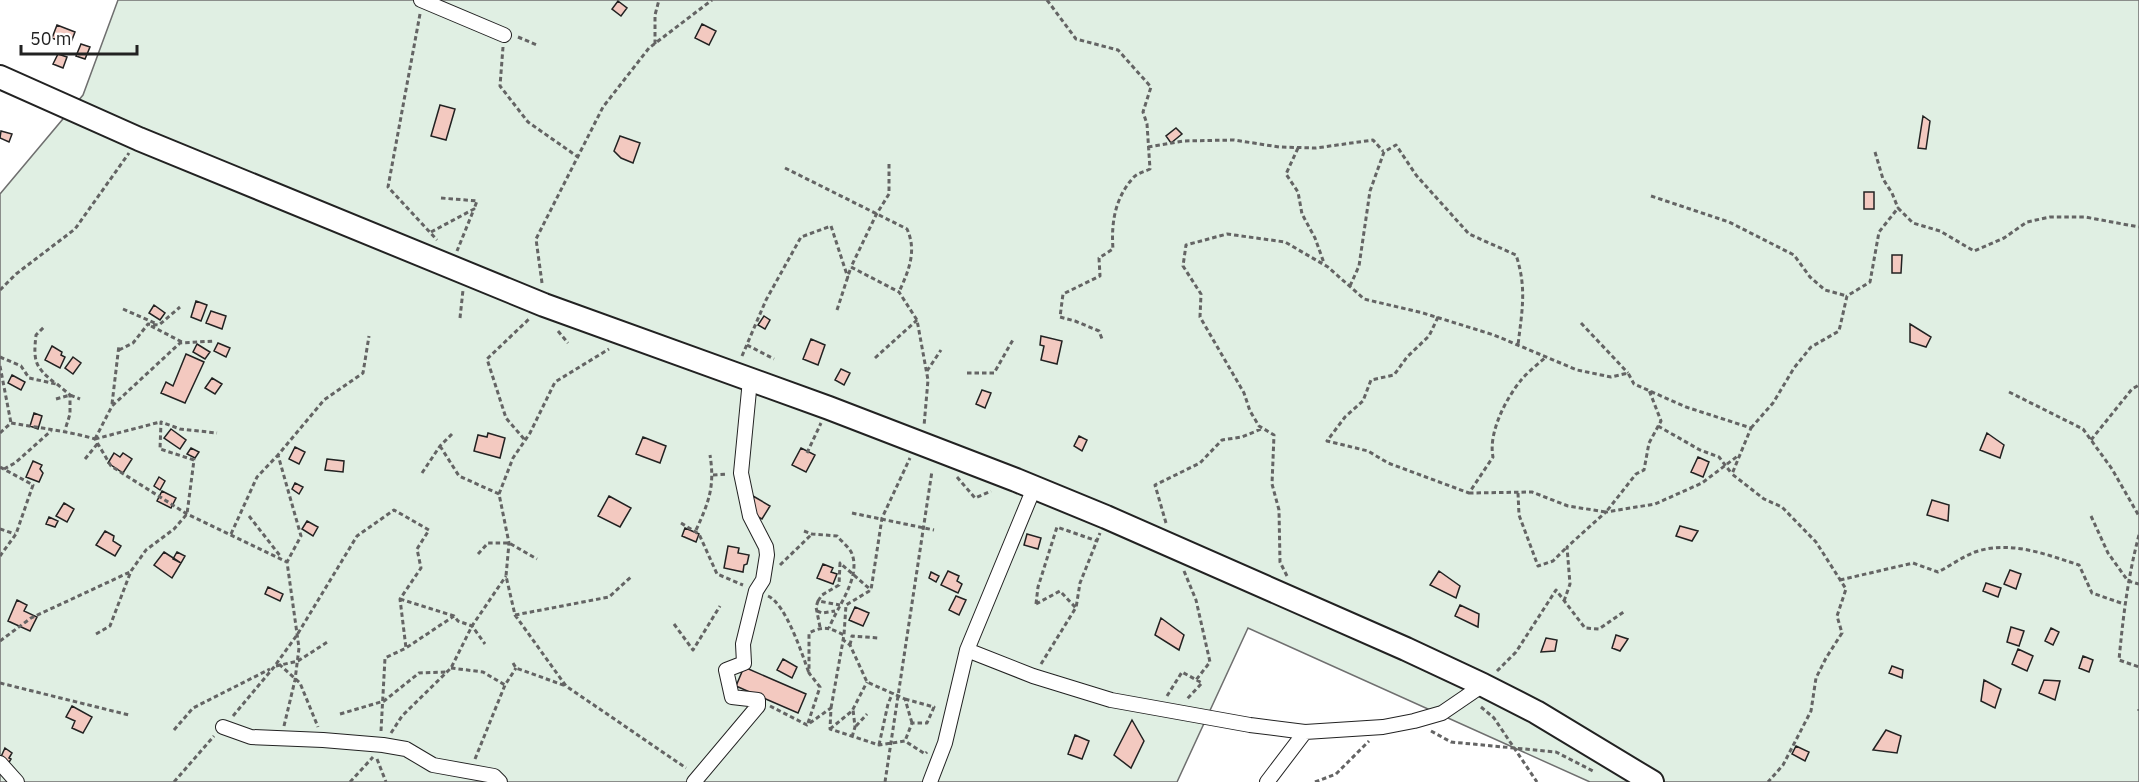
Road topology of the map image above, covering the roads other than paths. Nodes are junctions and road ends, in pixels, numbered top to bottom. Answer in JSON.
{"nodes":[{"id":1,"x":422,"y":0,"type":"edge"},
{"id":2,"x":504,"y":34,"type":"road end"},
{"id":3,"x":0,"y":76,"type":"edge"},
{"id":4,"x":742,"y":377,"type":"junction"},
{"id":5,"x":1034,"y":488,"type":"junction"},
{"id":6,"x":967,"y":650,"type":"junction"},
{"id":7,"x":1476,"y":691,"type":"junction"},
{"id":8,"x":224,"y":727,"type":"road end"},
{"id":9,"x":1305,"y":732,"type":"junction"},
{"id":10,"x":0,"y":763,"type":"edge"},
{"id":11,"x":697,"y":779,"type":"edge"},
{"id":12,"x":17,"y":782,"type":"edge"},
{"id":13,"x":500,"y":782,"type":"edge"},
{"id":14,"x":930,"y":782,"type":"edge"},
{"id":15,"x":1266,"y":782,"type":"edge"},
{"id":16,"x":1652,"y":782,"type":"edge"}],
"edges":[{"from":1,"to":2,"type":"street"},
{"from":3,"to":4,"type":"main road"},
{"from":4,"to":5,"type":"main road"},
{"from":4,"to":11,"type":"street"},
{"from":5,"to":6,"type":"street"},
{"from":5,"to":7,"type":"main road"},
{"from":6,"to":9,"type":"street"},
{"from":6,"to":14,"type":"street"},
{"from":7,"to":9,"type":"street"},
{"from":7,"to":16,"type":"main road"},
{"from":8,"to":13,"type":"street"},
{"from":9,"to":15,"type":"street"},
{"from":10,"to":12,"type":"street"}]}
